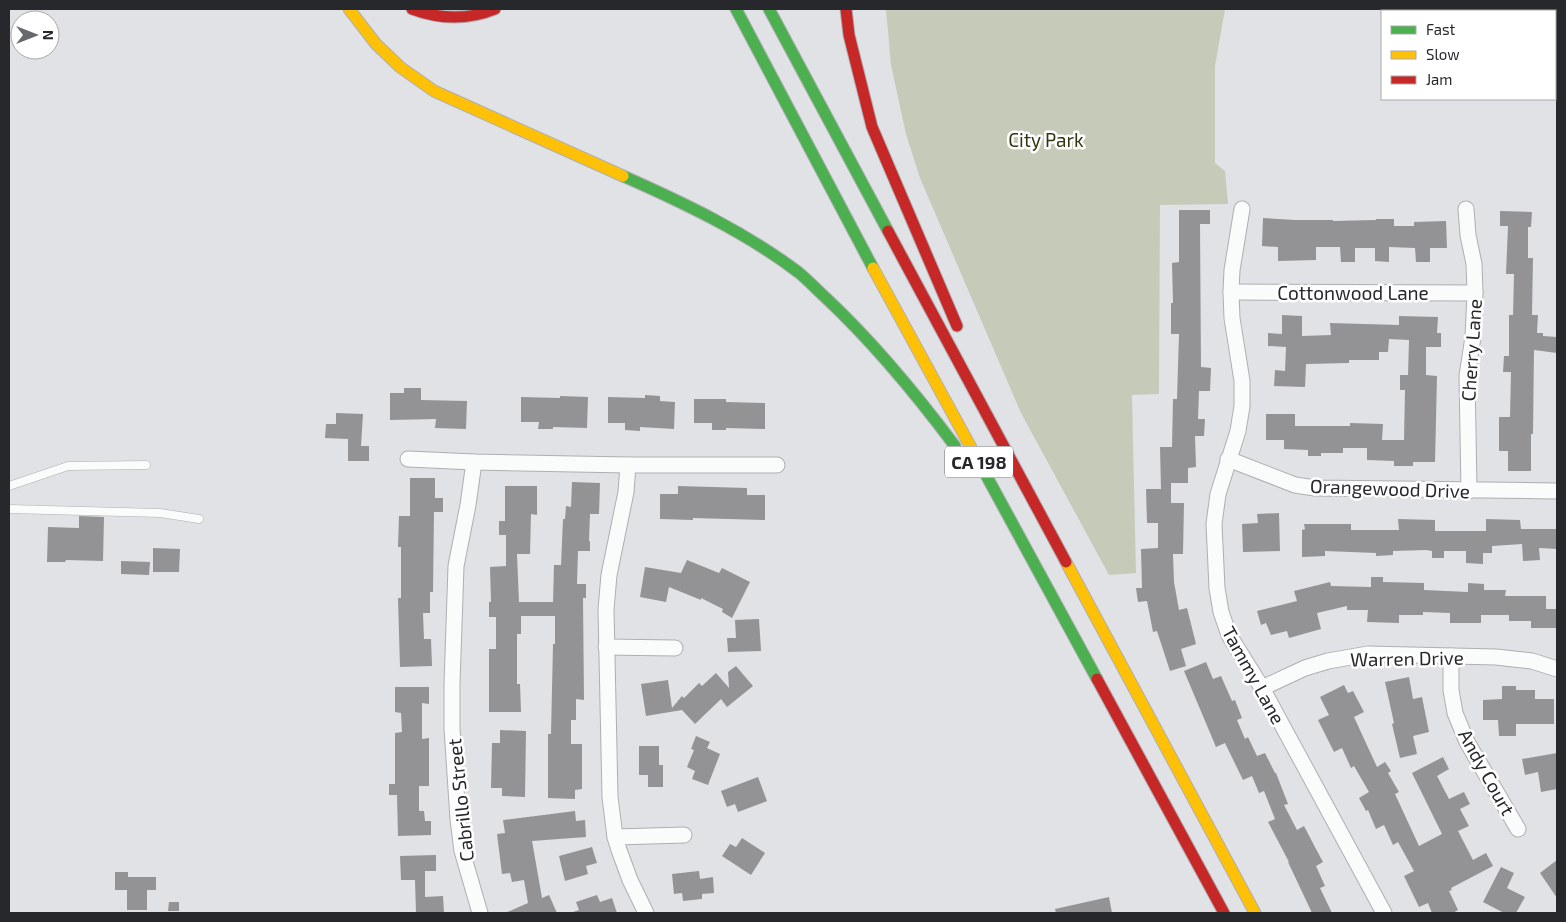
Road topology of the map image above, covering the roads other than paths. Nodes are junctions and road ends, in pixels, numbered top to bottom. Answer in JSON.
{"nodes":[{"id":1,"x":349,"y":9,"type":"edge"},
{"id":2,"x":412,"y":9,"type":"edge"},
{"id":3,"x":495,"y":9,"type":"edge"},
{"id":4,"x":736,"y":9,"type":"edge"},
{"id":5,"x":768,"y":9,"type":"edge"},
{"id":6,"x":846,"y":9,"type":"edge"},
{"id":7,"x":1242,"y":209,"type":"dead end"},
{"id":8,"x":1466,"y":209,"type":"dead end"},
{"id":9,"x":1231,"y":292,"type":"junction"},
{"id":10,"x":1475,"y":292,"type":"junction"},
{"id":11,"x":960,"y":333,"type":"dead end"},
{"id":12,"x":971,"y":360,"type":"dead end"},
{"id":13,"x":989,"y":417,"type":"junction"},
{"id":14,"x":408,"y":459,"type":"dead end"},
{"id":15,"x":1228,"y":460,"type":"junction"},
{"id":16,"x":474,"y":462,"type":"junction"},
{"id":17,"x":777,"y":464,"type":"dead end"},
{"id":18,"x":146,"y":465,"type":"dead end"},
{"id":19,"x":628,"y":465,"type":"junction"},
{"id":20,"x":9,"y":486,"type":"edge"},
{"id":21,"x":1469,"y":491,"type":"junction"},
{"id":22,"x":1557,"y":491,"type":"edge"},
{"id":23,"x":9,"y":509,"type":"edge"},
{"id":24,"x":199,"y":519,"type":"dead end"},
{"id":25,"x":1013,"y":524,"type":"junction"},
{"id":26,"x":606,"y":647,"type":"junction"},
{"id":27,"x":675,"y":648,"type":"dead end"},
{"id":28,"x":1451,"y":656,"type":"junction"},
{"id":29,"x":1557,"y":669,"type":"edge"},
{"id":30,"x":1262,"y":688,"type":"junction"},
{"id":31,"x":1518,"y":829,"type":"dead end"},
{"id":32,"x":684,"y":835,"type":"dead end"},
{"id":33,"x":615,"y":837,"type":"junction"},
{"id":34,"x":480,"y":913,"type":"edge"},
{"id":35,"x":646,"y":913,"type":"edge"},
{"id":36,"x":1224,"y":913,"type":"edge"},
{"id":37,"x":1255,"y":913,"type":"edge"},
{"id":38,"x":1384,"y":913,"type":"edge"}],
"edges":[{"from":1,"to":25,"type":"highway"},
{"from":2,"to":3,"type":"highway"},
{"from":4,"to":25,"type":"highway","number":"CA 198"},
{"from":5,"to":13,"type":"highway","number":"CA 198"},
{"from":6,"to":11,"type":"highway"},
{"from":7,"to":9,"type":"street","name":"Tammy Lane"},
{"from":8,"to":10,"type":"street","name":"Cherry Lane"},
{"from":9,"to":10,"type":"street","name":"Cottonwood Lane"},
{"from":9,"to":15,"type":"street","name":"Tammy Lane"},
{"from":10,"to":21,"type":"street","name":"Cherry Lane"},
{"from":12,"to":13,"type":"highway"},
{"from":13,"to":37,"type":"highway","number":"CA 198"},
{"from":14,"to":16,"type":"street"},
{"from":15,"to":21,"type":"street","name":"Orangewood Drive"},
{"from":15,"to":30,"type":"street","name":"Tammy Lane"},
{"from":16,"to":19,"type":"street"},
{"from":16,"to":34,"type":"street","name":"Cabrillo Street"},
{"from":17,"to":19,"type":"street"},
{"from":18,"to":20,"type":"lane"},
{"from":19,"to":26,"type":"street"},
{"from":21,"to":22,"type":"street","name":"Orangewood Drive"},
{"from":23,"to":24,"type":"lane"},
{"from":25,"to":36,"type":"highway","number":"CA 198"},
{"from":26,"to":27,"type":"street"},
{"from":26,"to":33,"type":"street"},
{"from":28,"to":29,"type":"street","name":"Warren Drive"},
{"from":28,"to":30,"type":"street","name":"Warren Drive"},
{"from":28,"to":31,"type":"street","name":"Andy Court"},
{"from":30,"to":38,"type":"street","name":"Tammy Lane"},
{"from":32,"to":33,"type":"street"},
{"from":33,"to":35,"type":"street"}]}
